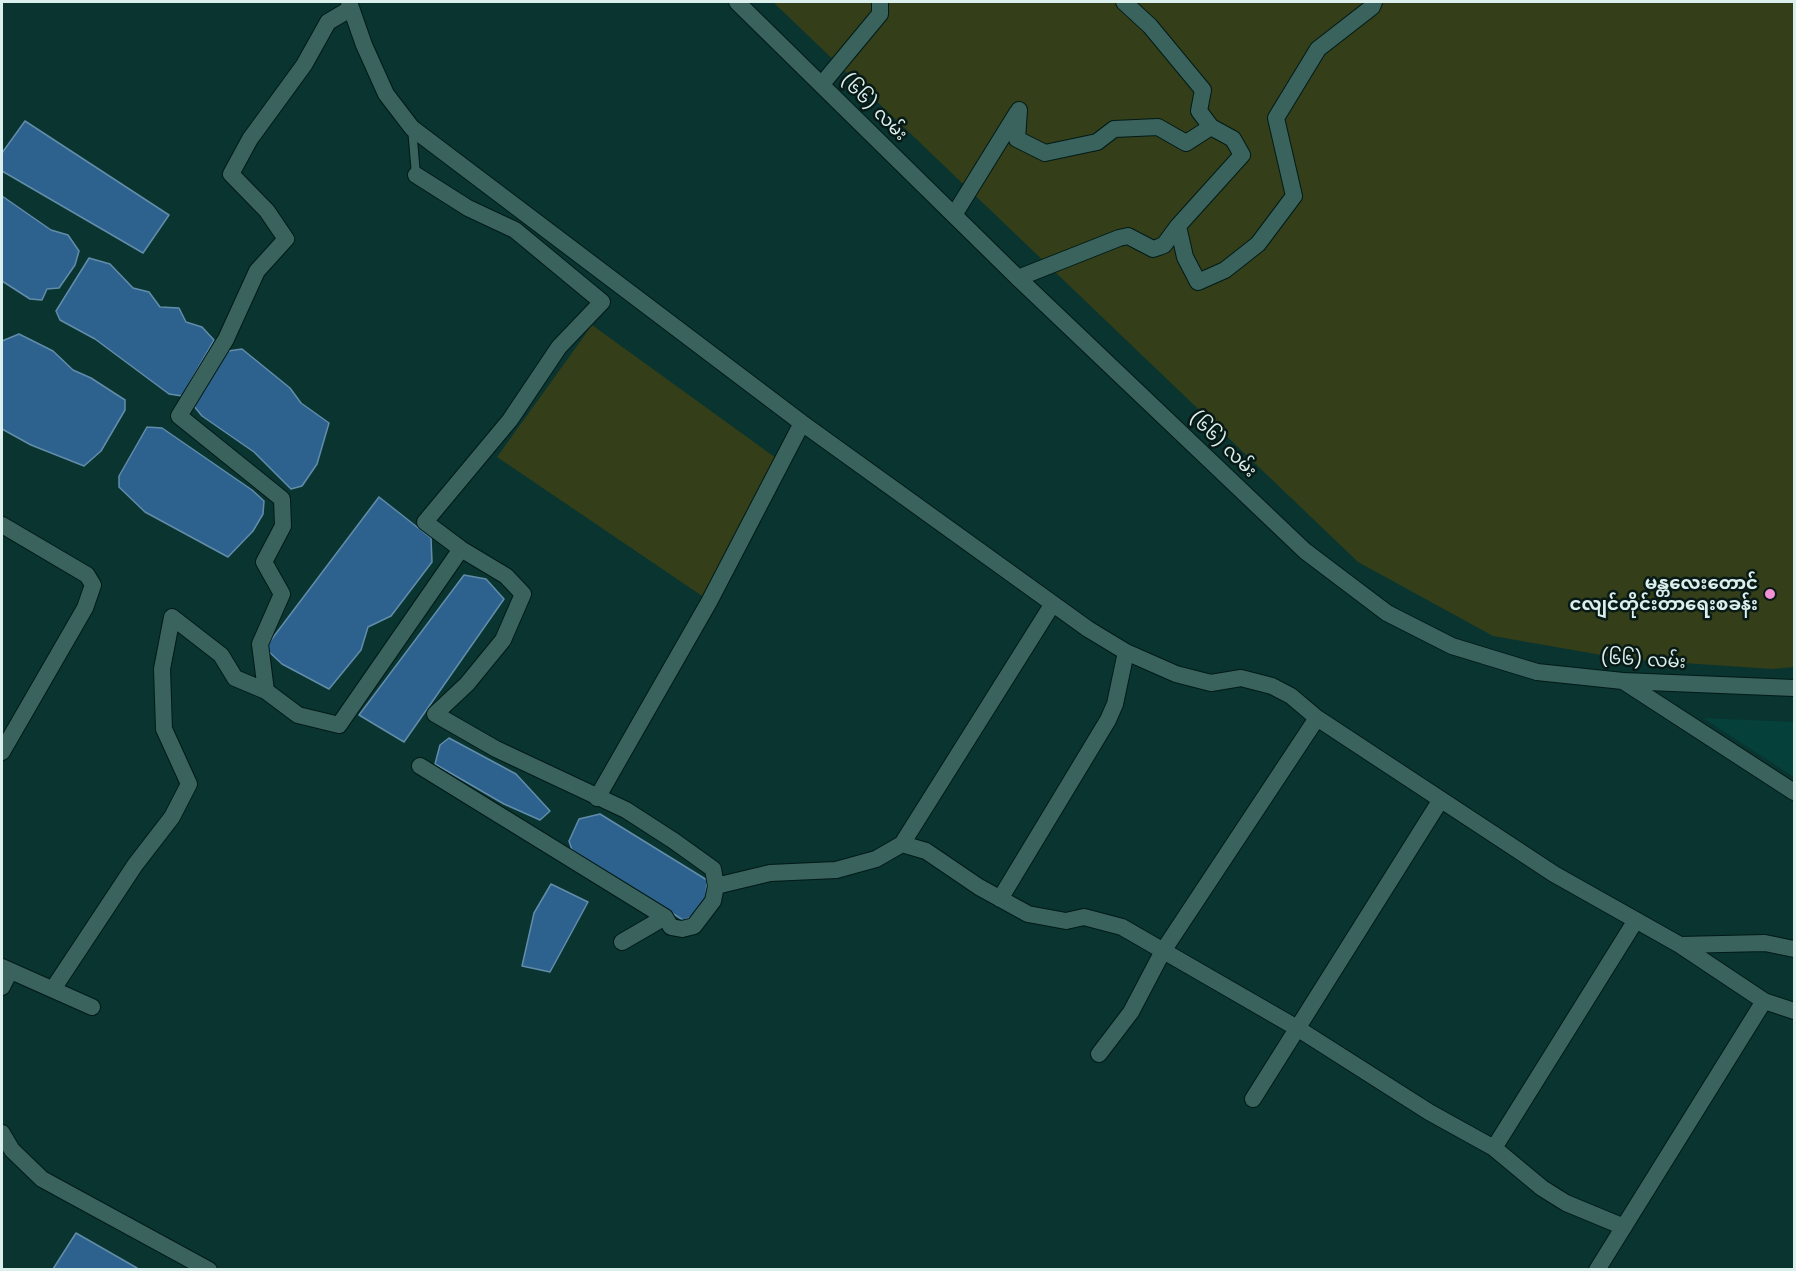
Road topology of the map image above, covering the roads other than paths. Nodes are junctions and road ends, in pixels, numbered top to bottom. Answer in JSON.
{"nodes":[{"id":1,"x":737,"y":2,"type":"edge"},
{"id":2,"x":880,"y":2,"type":"edge"},
{"id":3,"x":1124,"y":2,"type":"edge"},
{"id":4,"x":1374,"y":2,"type":"edge"},
{"id":5,"x":350,"y":5,"type":"edge"},
{"id":6,"x":822,"y":84,"type":"junction"},
{"id":7,"x":1211,"y":127,"type":"junction"},
{"id":8,"x":412,"y":128,"type":"junction"},
{"id":9,"x":416,"y":176,"type":"joint"},
{"id":10,"x":954,"y":215,"type":"junction"},
{"id":11,"x":1178,"y":226,"type":"junction"},
{"id":12,"x":1018,"y":278,"type":"junction"},
{"id":13,"x":802,"y":423,"type":"junction"},
{"id":14,"x":2,"y":525,"type":"edge"},
{"id":15,"x":461,"y":549,"type":"junction"},
{"id":16,"x":1052,"y":605,"type":"junction"},
{"id":17,"x":1126,"y":652,"type":"junction"},
{"id":18,"x":1623,"y":681,"type":"junction"},
{"id":19,"x":1794,"y":688,"type":"edge"},
{"id":20,"x":266,"y":691,"type":"junction"},
{"id":21,"x":1317,"y":718,"type":"junction"},
{"id":22,"x":2,"y":752,"type":"edge"},
{"id":23,"x":420,"y":766,"type":"dead end"},
{"id":24,"x":1794,"y":792,"type":"edge"},
{"id":25,"x":597,"y":798,"type":"junction"},
{"id":26,"x":1440,"y":801,"type":"junction"},
{"id":27,"x":902,"y":844,"type":"junction"},
{"id":28,"x":716,"y":886,"type":"junction"},
{"id":29,"x":1000,"y":899,"type":"junction"},
{"id":30,"x":665,"y":917,"type":"junction"},
{"id":31,"x":1636,"y":920,"type":"junction"},
{"id":32,"x":622,"y":942,"type":"dead end"},
{"id":33,"x":1680,"y":945,"type":"junction"},
{"id":34,"x":1794,"y":949,"type":"edge"},
{"id":35,"x":1163,"y":951,"type":"junction"},
{"id":36,"x":6,"y":969,"type":"edge"},
{"id":37,"x":2,"y":987,"type":"edge"},
{"id":38,"x":53,"y":989,"type":"junction"},
{"id":39,"x":1764,"y":1000,"type":"junction"},
{"id":40,"x":92,"y":1007,"type":"dead end"},
{"id":41,"x":1794,"y":1011,"type":"edge"},
{"id":42,"x":1297,"y":1028,"type":"junction"},
{"id":43,"x":1100,"y":1054,"type":"dead end"},
{"id":44,"x":1253,"y":1099,"type":"dead end"},
{"id":45,"x":2,"y":1133,"type":"edge"},
{"id":46,"x":1494,"y":1148,"type":"junction"},
{"id":47,"x":1624,"y":1227,"type":"junction"},
{"id":48,"x":209,"y":1269,"type":"edge"},
{"id":49,"x":1597,"y":1269,"type":"edge"}],
"edges":[{"from":1,"to":6,"type":"street","name":"(၆၆) လမ်း"},
{"from":2,"to":6,"type":"street"},
{"from":3,"to":7,"type":"street"},
{"from":4,"to":11,"type":"street"},
{"from":5,"to":8,"type":"street"},
{"from":5,"to":20,"type":"street"},
{"from":6,"to":10,"type":"street","name":"(၆၆) လမ်း"},
{"from":7,"to":10,"type":"street"},
{"from":7,"to":11,"type":"street"},
{"from":8,"to":9,"type":"lane"},
{"from":8,"to":13,"type":"street"},
{"from":9,"to":15,"type":"street"},
{"from":10,"to":12,"type":"street","name":"(၆၆) လမ်း"},
{"from":11,"to":12,"type":"street"},
{"from":12,"to":18,"type":"street","name":"(၆၆) လမ်း"},
{"from":13,"to":16,"type":"street"},
{"from":13,"to":25,"type":"street"},
{"from":14,"to":22,"type":"street"},
{"from":15,"to":20,"type":"street"},
{"from":15,"to":25,"type":"street"},
{"from":16,"to":17,"type":"street"},
{"from":16,"to":27,"type":"street"},
{"from":17,"to":21,"type":"street"},
{"from":17,"to":29,"type":"street"},
{"from":18,"to":19,"type":"street","name":"(၆၆) လမ်း"},
{"from":18,"to":24,"type":"street"},
{"from":20,"to":38,"type":"street"},
{"from":21,"to":26,"type":"street"},
{"from":21,"to":35,"type":"street"},
{"from":23,"to":30,"type":"street"},
{"from":25,"to":28,"type":"street"},
{"from":26,"to":31,"type":"street"},
{"from":26,"to":42,"type":"street"},
{"from":27,"to":28,"type":"street"},
{"from":27,"to":29,"type":"street"},
{"from":28,"to":30,"type":"street"},
{"from":29,"to":35,"type":"street"},
{"from":30,"to":32,"type":"street"},
{"from":31,"to":33,"type":"street"},
{"from":31,"to":46,"type":"street"},
{"from":33,"to":34,"type":"street"},
{"from":33,"to":39,"type":"street"},
{"from":35,"to":42,"type":"street"},
{"from":35,"to":43,"type":"street"},
{"from":36,"to":37,"type":"street"},
{"from":36,"to":38,"type":"street"},
{"from":38,"to":40,"type":"street"},
{"from":39,"to":41,"type":"street"},
{"from":39,"to":47,"type":"street"},
{"from":42,"to":44,"type":"street"},
{"from":42,"to":46,"type":"street"},
{"from":45,"to":48,"type":"street"},
{"from":46,"to":47,"type":"street"},
{"from":47,"to":49,"type":"street"}]}
